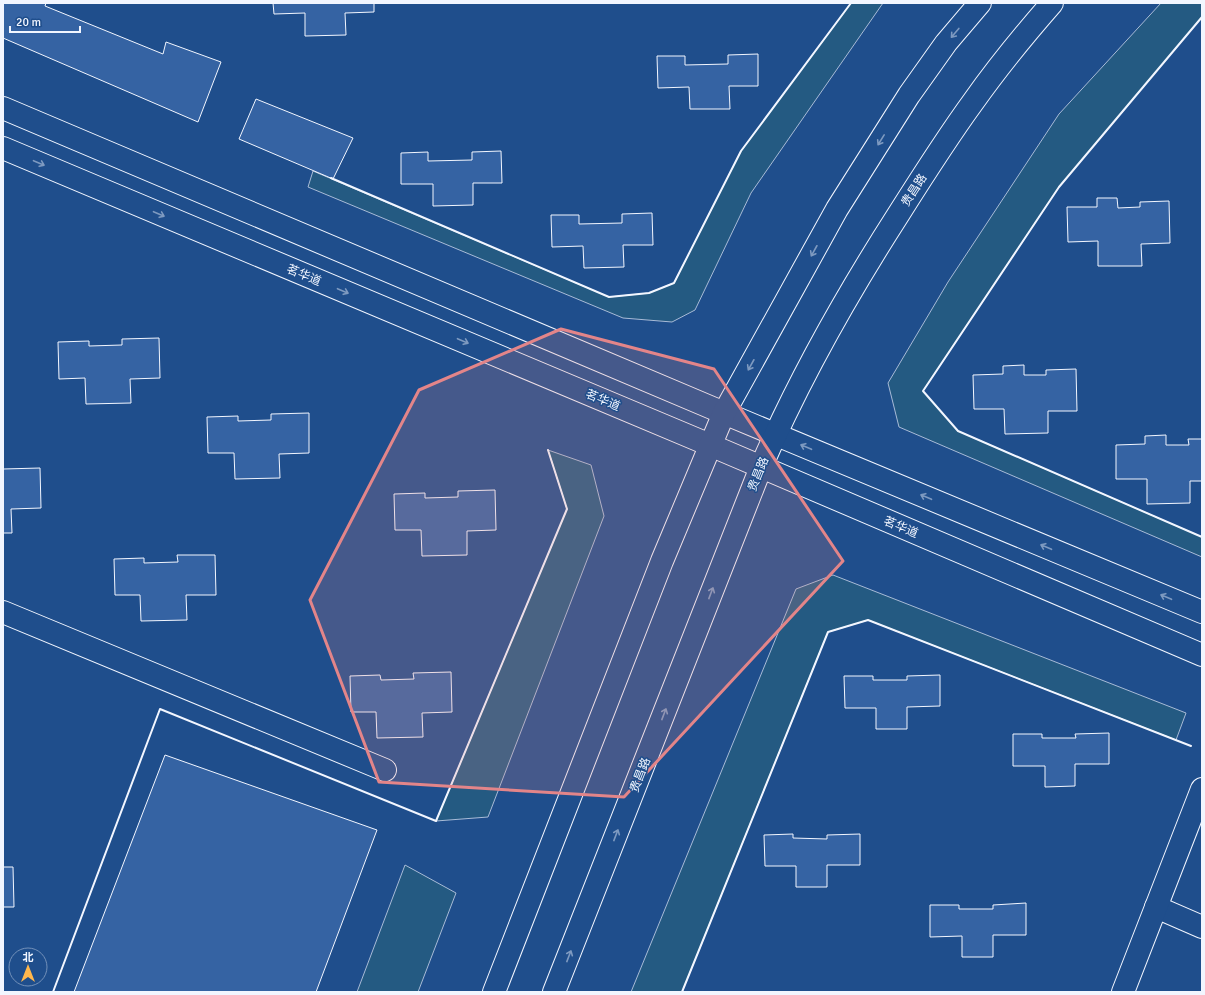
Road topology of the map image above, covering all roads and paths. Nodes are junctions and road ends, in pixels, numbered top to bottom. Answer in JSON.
{"nodes":[{"id":1,"x":980,"y":3,"type":"edge"},
{"id":2,"x":1052,"y":3,"type":"edge"},
{"id":3,"x":3,"y":108,"type":"edge"},
{"id":4,"x":3,"y":148,"type":"edge"},
{"id":5,"x":724,"y":413,"type":"junction"},
{"id":6,"x":775,"y":434,"type":"junction"},
{"id":7,"x":710,"y":445,"type":"junction"},
{"id":8,"x":761,"y":467,"type":"junction"},
{"id":9,"x":3,"y":612,"type":"edge"},
{"id":10,"x":1202,"y":612,"type":"edge"},
{"id":11,"x":1202,"y":655,"type":"edge"},
{"id":12,"x":385,"y":770,"type":"dead end"},
{"id":13,"x":1202,"y":789,"type":"edge"},
{"id":14,"x":1156,"y":907,"type":"junction"},
{"id":15,"x":1202,"y":927,"type":"edge"},
{"id":16,"x":494,"y":992,"type":"edge"},
{"id":17,"x":554,"y":992,"type":"edge"},
{"id":18,"x":1123,"y":992,"type":"edge"}],
"edges":[{"from":1,"to":5,"type":"street","one_way":true},
{"from":2,"to":6,"type":"street","name":"贵昌路"},
{"from":3,"to":5,"type":"street"},
{"from":4,"to":7,"type":"street","name":"茗华道","one_way":true},
{"from":5,"to":6,"type":"street"},
{"from":5,"to":7,"type":"street"},
{"from":6,"to":8,"type":"street","name":"贵昌路"},
{"from":10,"to":6,"type":"street","one_way":true},
{"from":7,"to":8,"type":"street","name":"茗华道"},
{"from":7,"to":16,"type":"street"},
{"from":8,"to":11,"type":"street","name":"茗华道"},
{"from":17,"to":8,"type":"street","name":"贵昌路","one_way":true},
{"from":9,"to":12,"type":"street"},
{"from":13,"to":14,"type":"street"},
{"from":14,"to":15,"type":"street"},
{"from":14,"to":18,"type":"street"}]}
